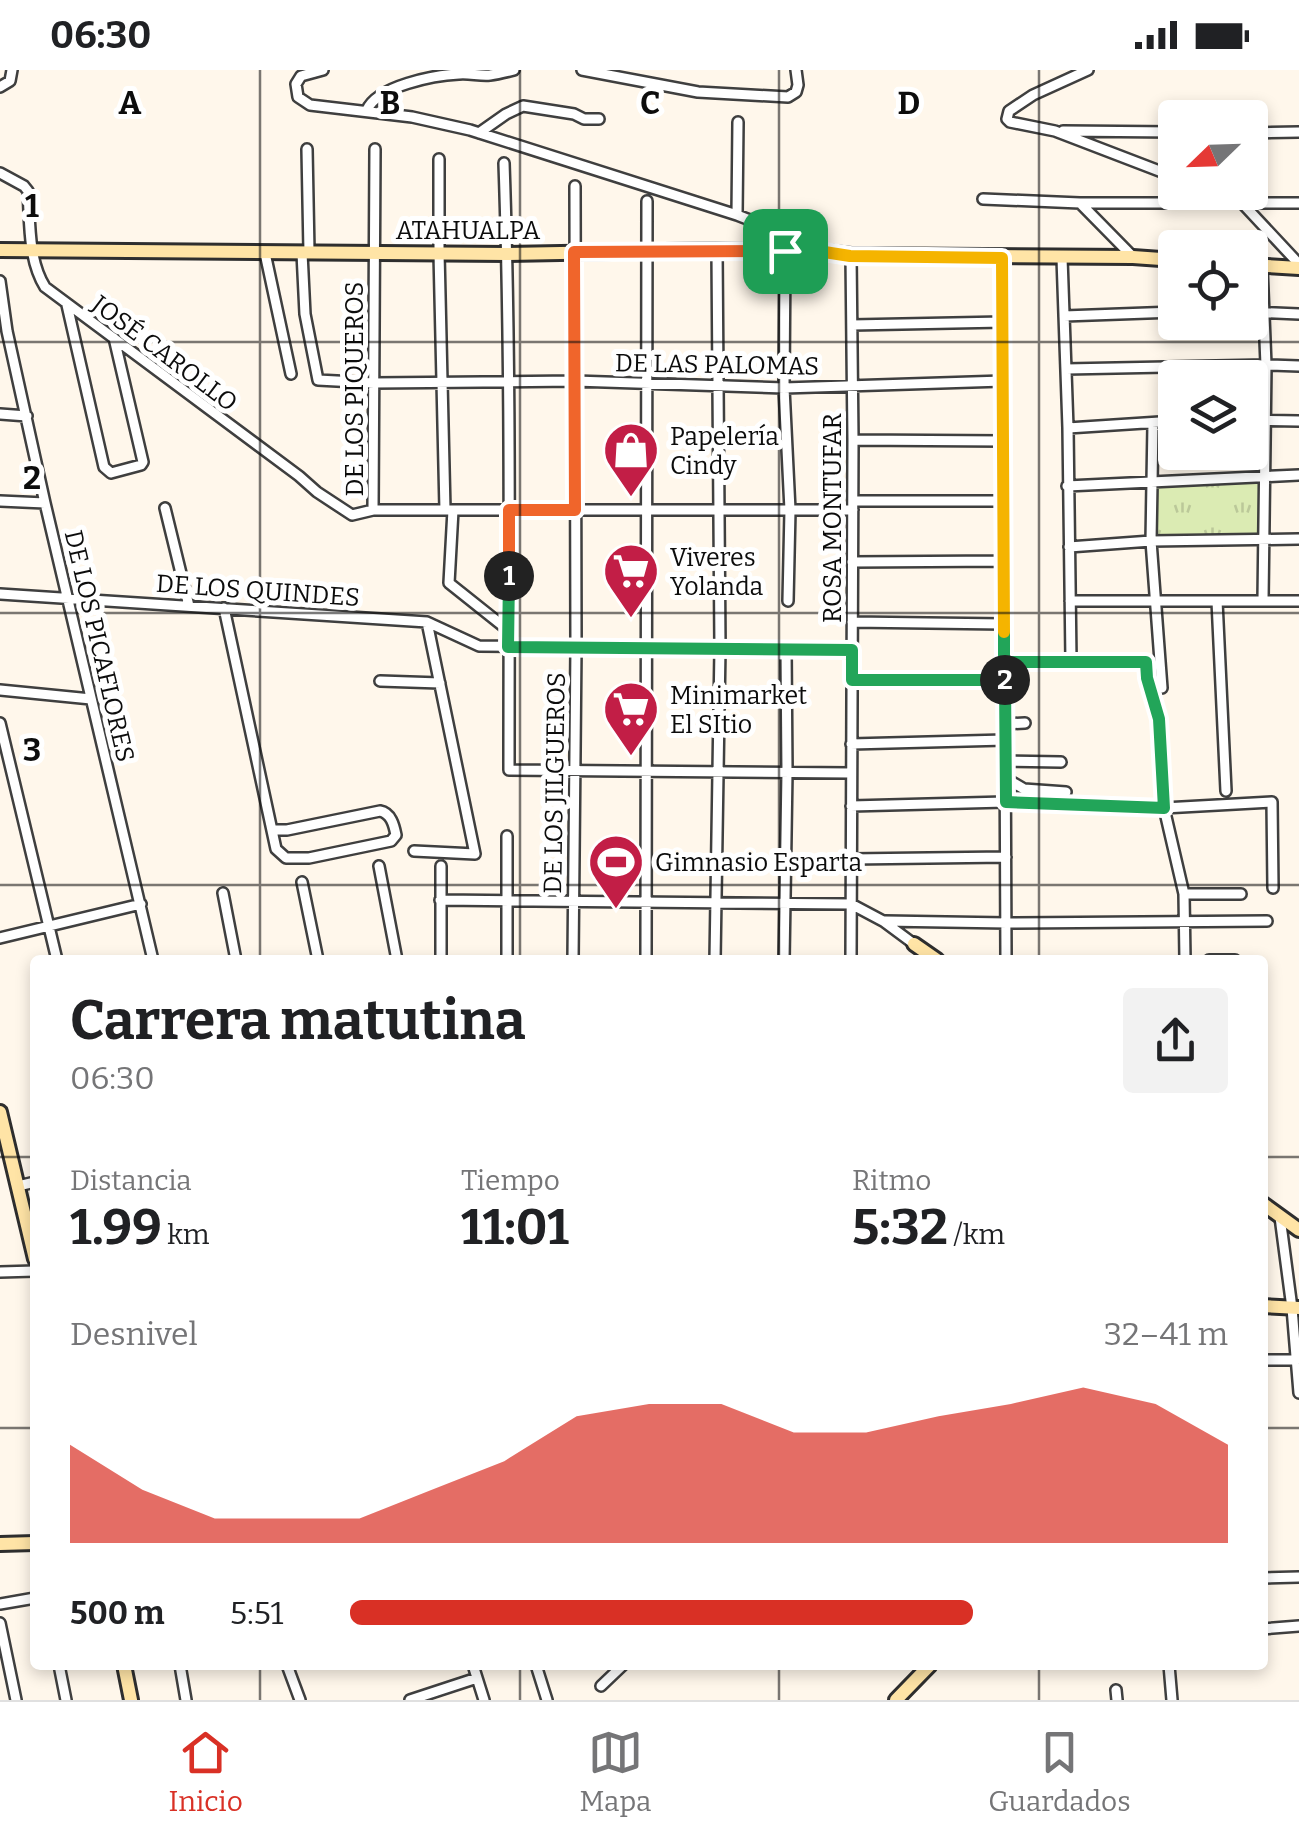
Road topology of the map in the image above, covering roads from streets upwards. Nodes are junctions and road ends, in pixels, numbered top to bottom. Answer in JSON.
{"nodes":[{"id":1,"x":12,"y":70,"type":"edge"},
{"id":2,"x":323,"y":70,"type":"edge"},
{"id":3,"x":514,"y":70,"type":"edge"},
{"id":4,"x":582,"y":70,"type":"edge"},
{"id":5,"x":796,"y":70,"type":"edge"},
{"id":6,"x":1088,"y":70,"type":"edge"},
{"id":7,"x":0,"y":86,"type":"edge"},
{"id":8,"x":367,"y":110,"type":"junction"},
{"id":9,"x":599,"y":119,"type":"dead end"},
{"id":10,"x":738,"y":122,"type":"dead end"},
{"id":11,"x":1055,"y":131,"type":"junction"},
{"id":12,"x":1158,"y":132,"type":"edge"},
{"id":13,"x":1299,"y":132,"type":"edge"},
{"id":14,"x":479,"y":133,"type":"junction"},
{"id":15,"x":1268,"y":133,"type":"edge"},
{"id":16,"x":1282,"y":133,"type":"junction"},
{"id":17,"x":1299,"y":142,"type":"edge"},
{"id":18,"x":307,"y":149,"type":"dead end"},
{"id":19,"x":375,"y":149,"type":"dead end"},
{"id":20,"x":440,"y":158,"type":"dead end"},
{"id":21,"x":504,"y":164,"type":"dead end"},
{"id":22,"x":1158,"y":171,"type":"edge"},
{"id":23,"x":0,"y":173,"type":"edge"},
{"id":24,"x":574,"y":186,"type":"dead end"},
{"id":25,"x":983,"y":199,"type":"dead end"},
{"id":26,"x":646,"y":201,"type":"dead end"},
{"id":27,"x":1080,"y":203,"type":"junction"},
{"id":28,"x":1158,"y":203,"type":"edge"},
{"id":29,"x":1299,"y":203,"type":"edge"},
{"id":30,"x":1268,"y":204,"type":"edge"},
{"id":31,"x":1248,"y":210,"type":"edge"},
{"id":32,"x":738,"y":215,"type":"junction"},
{"id":33,"x":0,"y":250,"type":"edge"},
{"id":34,"x":718,"y":250,"type":"junction"},
{"id":35,"x":33,"y":251,"type":"junction"},
{"id":36,"x":646,"y":251,"type":"junction"},
{"id":37,"x":785,"y":251,"type":"junction"},
{"id":38,"x":818,"y":251,"type":"junction"},
{"id":39,"x":264,"y":252,"type":"junction"},
{"id":40,"x":374,"y":252,"type":"junction"},
{"id":41,"x":439,"y":252,"type":"junction"},
{"id":42,"x":574,"y":252,"type":"junction"},
{"id":43,"x":306,"y":253,"type":"junction"},
{"id":44,"x":507,"y":254,"type":"junction"},
{"id":45,"x":850,"y":256,"type":"junction"},
{"id":46,"x":1133,"y":257,"type":"junction"},
{"id":47,"x":1002,"y":258,"type":"junction"},
{"id":48,"x":1062,"y":258,"type":"junction"},
{"id":49,"x":1158,"y":259,"type":"edge"},
{"id":50,"x":1268,"y":265,"type":"edge"},
{"id":51,"x":1299,"y":266,"type":"edge"},
{"id":52,"x":0,"y":281,"type":"edge"},
{"id":53,"x":67,"y":305,"type":"junction"},
{"id":54,"x":1158,"y":313,"type":"edge"},
{"id":55,"x":1268,"y":313,"type":"edge"},
{"id":56,"x":1299,"y":314,"type":"edge"},
{"id":57,"x":1064,"y":316,"type":"junction"},
{"id":58,"x":1003,"y":322,"type":"junction"},
{"id":59,"x":852,"y":326,"type":"junction"},
{"id":60,"x":3,"y":331,"type":"edge"},
{"id":61,"x":114,"y":338,"type":"junction"},
{"id":62,"x":1268,"y":365,"type":"edge"},
{"id":63,"x":1299,"y":366,"type":"edge"},
{"id":64,"x":1158,"y":367,"type":"edge"},
{"id":65,"x":1066,"y":369,"type":"junction"},
{"id":66,"x":291,"y":374,"type":"dead end"},
{"id":67,"x":575,"y":381,"type":"junction"},
{"id":68,"x":1003,"y":381,"type":"junction"},
{"id":69,"x":374,"y":382,"type":"junction"},
{"id":70,"x":442,"y":382,"type":"junction"},
{"id":71,"x":508,"y":382,"type":"junction"},
{"id":72,"x":648,"y":383,"type":"junction"},
{"id":73,"x":718,"y":386,"type":"junction"},
{"id":74,"x":852,"y":387,"type":"junction"},
{"id":75,"x":784,"y":388,"type":"junction"},
{"id":76,"x":0,"y":414,"type":"edge"},
{"id":77,"x":27,"y":416,"type":"junction"},
{"id":78,"x":1268,"y":421,"type":"edge"},
{"id":79,"x":1299,"y":422,"type":"edge"},
{"id":80,"x":1154,"y":424,"type":"junction"},
{"id":81,"x":1158,"y":424,"type":"edge"},
{"id":82,"x":1068,"y":428,"type":"junction"},
{"id":83,"x":853,"y":440,"type":"junction"},
{"id":84,"x":1004,"y":441,"type":"junction"},
{"id":85,"x":1264,"y":470,"type":"edge"},
{"id":86,"x":1299,"y":475,"type":"edge"},
{"id":87,"x":1264,"y":476,"type":"junction"},
{"id":88,"x":1154,"y":482,"type":"junction"},
{"id":89,"x":1067,"y":486,"type":"junction"},
{"id":90,"x":0,"y":501,"type":"edge"},
{"id":91,"x":1004,"y":501,"type":"junction"},
{"id":92,"x":45,"y":503,"type":"junction"},
{"id":93,"x":852,"y":506,"type":"junction"},
{"id":94,"x":165,"y":508,"type":"dead end"},
{"id":95,"x":373,"y":510,"type":"junction"},
{"id":96,"x":449,"y":510,"type":"junction"},
{"id":97,"x":509,"y":510,"type":"junction"},
{"id":98,"x":575,"y":510,"type":"junction"},
{"id":99,"x":648,"y":510,"type":"junction"},
{"id":100,"x":719,"y":510,"type":"junction"},
{"id":101,"x":790,"y":510,"type":"junction"},
{"id":102,"x":1265,"y":539,"type":"junction"},
{"id":103,"x":1299,"y":539,"type":"edge"},
{"id":104,"x":1152,"y":541,"type":"junction"},
{"id":105,"x":1069,"y":548,"type":"junction"},
{"id":106,"x":1004,"y":561,"type":"junction"},
{"id":107,"x":852,"y":562,"type":"junction"},
{"id":108,"x":0,"y":594,"type":"edge"},
{"id":109,"x":68,"y":598,"type":"junction"},
{"id":110,"x":1262,"y":600,"type":"junction"},
{"id":111,"x":788,"y":601,"type":"dead end"},
{"id":112,"x":1070,"y":601,"type":"junction"},
{"id":113,"x":1217,"y":601,"type":"junction"},
{"id":114,"x":1299,"y":601,"type":"edge"},
{"id":115,"x":1155,"y":602,"type":"junction"},
{"id":116,"x":189,"y":606,"type":"junction"},
{"id":117,"x":224,"y":608,"type":"junction"},
{"id":118,"x":427,"y":622,"type":"junction"},
{"id":119,"x":852,"y":622,"type":"junction"},
{"id":120,"x":1004,"y":624,"type":"junction"},
{"id":121,"x":508,"y":630,"type":"junction"},
{"id":122,"x":508,"y":647,"type":"junction"},
{"id":123,"x":576,"y":647,"type":"junction"},
{"id":124,"x":646,"y":648,"type":"junction"},
{"id":125,"x":720,"y":648,"type":"junction"},
{"id":126,"x":786,"y":649,"type":"junction"},
{"id":127,"x":852,"y":650,"type":"junction"},
{"id":128,"x":1072,"y":661,"type":"junction"},
{"id":129,"x":1004,"y":662,"type":"junction"},
{"id":130,"x":1146,"y":662,"type":"junction"},
{"id":131,"x":1160,"y":662,"type":"junction"},
{"id":132,"x":852,"y":680,"type":"junction"},
{"id":133,"x":1005,"y":680,"type":"junction"},
{"id":134,"x":380,"y":681,"type":"dead end"},
{"id":135,"x":440,"y":683,"type":"junction"},
{"id":136,"x":1162,"y":688,"type":"dead end"},
{"id":137,"x":0,"y":690,"type":"edge"},
{"id":138,"x":91,"y":698,"type":"junction"},
{"id":139,"x":0,"y":722,"type":"edge"},
{"id":140,"x":1025,"y":723,"type":"dead end"},
{"id":141,"x":1005,"y":724,"type":"junction"},
{"id":142,"x":1005,"y":740,"type":"junction"},
{"id":143,"x":851,"y":744,"type":"junction"},
{"id":144,"x":1006,"y":761,"type":"junction"},
{"id":145,"x":1061,"y":762,"type":"dead end"},
{"id":146,"x":574,"y":770,"type":"junction"},
{"id":147,"x":644,"y":770,"type":"junction"},
{"id":148,"x":718,"y":771,"type":"junction"},
{"id":149,"x":787,"y":772,"type":"junction"},
{"id":150,"x":851,"y":772,"type":"junction"},
{"id":151,"x":1006,"y":782,"type":"junction"},
{"id":152,"x":1226,"y":791,"type":"dead end"},
{"id":153,"x":1066,"y":792,"type":"dead end"},
{"id":154,"x":1006,"y":802,"type":"junction"},
{"id":155,"x":851,"y":806,"type":"junction"},
{"id":156,"x":1164,"y":808,"type":"junction"},
{"id":157,"x":272,"y":830,"type":"junction"},
{"id":158,"x":507,"y":836,"type":"dead end"},
{"id":159,"x":414,"y":851,"type":"dead end"},
{"id":160,"x":1006,"y":858,"type":"junction"},
{"id":161,"x":851,"y":859,"type":"junction"},
{"id":162,"x":379,"y":866,"type":"dead end"},
{"id":163,"x":441,"y":866,"type":"dead end"},
{"id":164,"x":302,"y":882,"type":"dead end"},
{"id":165,"x":1274,"y":888,"type":"dead end"},
{"id":166,"x":223,"y":892,"type":"dead end"},
{"id":167,"x":1184,"y":894,"type":"junction"},
{"id":168,"x":1241,"y":894,"type":"dead end"},
{"id":169,"x":440,"y":900,"type":"junction"},
{"id":170,"x":507,"y":900,"type":"junction"},
{"id":171,"x":572,"y":901,"type":"junction"},
{"id":172,"x":645,"y":901,"type":"junction"},
{"id":173,"x":715,"y":902,"type":"junction"},
{"id":174,"x":141,"y":904,"type":"junction"},
{"id":175,"x":784,"y":904,"type":"junction"},
{"id":176,"x":850,"y":904,"type":"junction"},
{"id":177,"x":883,"y":921,"type":"junction"},
{"id":178,"x":1267,"y":921,"type":"dead end"},
{"id":179,"x":1007,"y":923,"type":"junction"},
{"id":180,"x":1186,"y":923,"type":"junction"},
{"id":181,"x":48,"y":926,"type":"junction"},
{"id":182,"x":0,"y":938,"type":"edge"},
{"id":183,"x":914,"y":944,"type":"junction"},
{"id":184,"x":55,"y":955,"type":"edge"},
{"id":185,"x":152,"y":955,"type":"edge"},
{"id":186,"x":235,"y":955,"type":"edge"},
{"id":187,"x":317,"y":955,"type":"edge"},
{"id":188,"x":396,"y":955,"type":"edge"},
{"id":189,"x":441,"y":955,"type":"edge"},
{"id":190,"x":507,"y":955,"type":"edge"},
{"id":191,"x":574,"y":955,"type":"edge"},
{"id":192,"x":646,"y":955,"type":"edge"},
{"id":193,"x":715,"y":955,"type":"edge"},
{"id":194,"x":784,"y":955,"type":"edge"},
{"id":195,"x":852,"y":955,"type":"edge"},
{"id":196,"x":915,"y":955,"type":"edge"},
{"id":197,"x":929,"y":955,"type":"edge"},
{"id":198,"x":1006,"y":955,"type":"edge"},
{"id":199,"x":1185,"y":955,"type":"edge"},
{"id":200,"x":0,"y":1112,"type":"edge"},
{"id":201,"x":4,"y":1150,"type":"edge"},
{"id":202,"x":30,"y":1183,"type":"edge"},
{"id":203,"x":18,"y":1186,"type":"junction"},
{"id":204,"x":1268,"y":1207,"type":"edge"},
{"id":205,"x":1280,"y":1216,"type":"junction"},
{"id":206,"x":30,"y":1226,"type":"edge"},
{"id":207,"x":1299,"y":1230,"type":"edge"},
{"id":208,"x":30,"y":1271,"type":"edge"},
{"id":209,"x":0,"y":1272,"type":"edge"},
{"id":210,"x":1268,"y":1306,"type":"edge"},
{"id":211,"x":1295,"y":1308,"type":"edge"},
{"id":212,"x":1268,"y":1360,"type":"edge"},
{"id":213,"x":1296,"y":1360,"type":"junction"},
{"id":214,"x":1299,"y":1393,"type":"edge"},
{"id":215,"x":30,"y":1543,"type":"edge"},
{"id":216,"x":0,"y":1544,"type":"edge"},
{"id":217,"x":1299,"y":1577,"type":"edge"},
{"id":218,"x":1268,"y":1578,"type":"edge"},
{"id":219,"x":30,"y":1599,"type":"edge"},
{"id":220,"x":0,"y":1604,"type":"edge"},
{"id":221,"x":0,"y":1622,"type":"edge"},
{"id":222,"x":1299,"y":1626,"type":"edge"},
{"id":223,"x":1268,"y":1629,"type":"edge"},
{"id":224,"x":4,"y":1660,"type":"edge"},
{"id":225,"x":60,"y":1670,"type":"edge"},
{"id":226,"x":125,"y":1670,"type":"edge"},
{"id":227,"x":181,"y":1670,"type":"edge"},
{"id":228,"x":289,"y":1670,"type":"edge"},
{"id":229,"x":475,"y":1670,"type":"edge"},
{"id":230,"x":538,"y":1670,"type":"edge"},
{"id":231,"x":618,"y":1670,"type":"edge"},
{"id":232,"x":925,"y":1670,"type":"edge"},
{"id":233,"x":1169,"y":1670,"type":"edge"},
{"id":234,"x":477,"y":1678,"type":"junction"},
{"id":235,"x":601,"y":1686,"type":"dead end"},
{"id":236,"x":900,"y":1698,"type":"edge"},
{"id":237,"x":16,"y":1700,"type":"edge"},
{"id":238,"x":66,"y":1700,"type":"edge"},
{"id":239,"x":132,"y":1700,"type":"edge"},
{"id":240,"x":186,"y":1700,"type":"edge"},
{"id":241,"x":300,"y":1700,"type":"edge"},
{"id":242,"x":410,"y":1700,"type":"edge"},
{"id":243,"x":484,"y":1700,"type":"edge"},
{"id":244,"x":548,"y":1700,"type":"edge"},
{"id":245,"x":1172,"y":1700,"type":"edge"}],
"edges":[{"from":1,"to":7,"type":"street"},
{"from":2,"to":8,"type":"street"},
{"from":3,"to":8,"type":"street"},
{"from":4,"to":5,"type":"street"},
{"from":6,"to":11,"type":"street"},
{"from":8,"to":14,"type":"street"},
{"from":9,"to":14,"type":"street"},
{"from":10,"to":32,"type":"street"},
{"from":11,"to":12,"type":"street"},
{"from":11,"to":22,"type":"street"},
{"from":13,"to":16,"type":"street"},
{"from":14,"to":32,"type":"street"},
{"from":15,"to":16,"type":"street"},
{"from":16,"to":17,"type":"street"},
{"from":18,"to":43,"type":"street","name":"DE LAS PALOMAS"},
{"from":19,"to":40,"type":"street","name":"DE LOS PIQUEROS"},
{"from":20,"to":41,"type":"street"},
{"from":21,"to":44,"type":"street"},
{"from":23,"to":35,"type":"street","name":"JOSÉ CAROLLO"},
{"from":24,"to":42,"type":"street","name":"DE LOS JILGUEROS"},
{"from":25,"to":27,"type":"street"},
{"from":26,"to":36,"type":"street"},
{"from":27,"to":28,"type":"street"},
{"from":27,"to":46,"type":"street"},
{"from":29,"to":30,"type":"street"},
{"from":31,"to":51,"type":"street"},
{"from":32,"to":38,"type":"street"},
{"from":33,"to":35,"type":"street","name":"ATAHUALPA"},
{"from":34,"to":36,"type":"street","name":"ATAHUALPA"},
{"from":34,"to":37,"type":"street","name":"ATAHUALPA"},
{"from":34,"to":73,"type":"street"},
{"from":35,"to":39,"type":"street","name":"ATAHUALPA"},
{"from":35,"to":53,"type":"street","name":"JOSÉ CAROLLO"},
{"from":36,"to":42,"type":"street","name":"ATAHUALPA"},
{"from":36,"to":72,"type":"street"},
{"from":37,"to":38,"type":"street","name":"ATAHUALPA"},
{"from":37,"to":75,"type":"street"},
{"from":38,"to":45,"type":"street","name":"ATAHUALPA"},
{"from":39,"to":43,"type":"street","name":"ATAHUALPA"},
{"from":39,"to":66,"type":"street"},
{"from":40,"to":41,"type":"street","name":"ATAHUALPA"},
{"from":40,"to":43,"type":"street","name":"ATAHUALPA"},
{"from":40,"to":69,"type":"street","name":"DE LOS PIQUEROS"},
{"from":41,"to":44,"type":"street","name":"ATAHUALPA"},
{"from":41,"to":70,"type":"street"},
{"from":42,"to":44,"type":"street","name":"ATAHUALPA"},
{"from":42,"to":67,"type":"street","name":"DE LOS JILGUEROS"},
{"from":43,"to":69,"type":"street","name":"DE LAS PALOMAS"},
{"from":44,"to":71,"type":"street"},
{"from":45,"to":47,"type":"street","name":"ATAHUALPA"},
{"from":45,"to":59,"type":"street","name":"ROSA MONTUFAR"},
{"from":46,"to":48,"type":"street","name":"ATAHUALPA"},
{"from":46,"to":49,"type":"street","name":"ATAHUALPA"},
{"from":47,"to":48,"type":"street","name":"ATAHUALPA"},
{"from":47,"to":58,"type":"street"},
{"from":48,"to":57,"type":"street"},
{"from":50,"to":51,"type":"street"},
{"from":52,"to":60,"type":"street","name":"DE LOS PICAFLORES"},
{"from":53,"to":61,"type":"street","name":"JOSÉ CAROLLO"},
{"from":53,"to":61,"type":"street"},
{"from":54,"to":57,"type":"street"},
{"from":55,"to":56,"type":"street"},
{"from":57,"to":65,"type":"street"},
{"from":58,"to":59,"type":"street"},
{"from":58,"to":68,"type":"street"},
{"from":59,"to":74,"type":"street","name":"ROSA MONTUFAR"},
{"from":60,"to":77,"type":"street","name":"DE LOS PICAFLORES"},
{"from":61,"to":95,"type":"street","name":"JOSÉ CAROLLO"},
{"from":62,"to":63,"type":"street"},
{"from":64,"to":65,"type":"street"},
{"from":65,"to":82,"type":"street"},
{"from":67,"to":71,"type":"street","name":"DE LAS PALOMAS"},
{"from":67,"to":72,"type":"street","name":"DE LAS PALOMAS"},
{"from":67,"to":98,"type":"street","name":"DE LOS JILGUEROS"},
{"from":68,"to":74,"type":"street","name":"DE LAS PALOMAS"},
{"from":68,"to":84,"type":"street"},
{"from":69,"to":70,"type":"street","name":"DE LAS PALOMAS"},
{"from":69,"to":95,"type":"street","name":"DE LOS PIQUEROS"},
{"from":70,"to":71,"type":"street","name":"DE LAS PALOMAS"},
{"from":70,"to":96,"type":"street"},
{"from":71,"to":97,"type":"street"},
{"from":72,"to":73,"type":"street","name":"DE LAS PALOMAS"},
{"from":72,"to":99,"type":"street"},
{"from":73,"to":75,"type":"street","name":"DE LAS PALOMAS"},
{"from":73,"to":100,"type":"street"},
{"from":74,"to":75,"type":"street","name":"DE LAS PALOMAS"},
{"from":74,"to":83,"type":"street","name":"ROSA MONTUFAR"},
{"from":75,"to":101,"type":"street"},
{"from":76,"to":77,"type":"street"},
{"from":77,"to":92,"type":"street","name":"DE LOS PICAFLORES"},
{"from":78,"to":79,"type":"street"},
{"from":80,"to":81,"type":"street"},
{"from":80,"to":82,"type":"street"},
{"from":80,"to":88,"type":"street"},
{"from":82,"to":89,"type":"street"},
{"from":83,"to":84,"type":"street"},
{"from":83,"to":93,"type":"street","name":"ROSA MONTUFAR"},
{"from":84,"to":91,"type":"street"},
{"from":85,"to":87,"type":"street"},
{"from":86,"to":87,"type":"street"},
{"from":87,"to":88,"type":"street"},
{"from":87,"to":102,"type":"street"},
{"from":88,"to":89,"type":"street"},
{"from":88,"to":104,"type":"street"},
{"from":89,"to":105,"type":"street"},
{"from":90,"to":92,"type":"street"},
{"from":91,"to":93,"type":"street","name":"DE LOS PIQUEROS"},
{"from":91,"to":106,"type":"street"},
{"from":92,"to":109,"type":"street","name":"DE LOS PICAFLORES"},
{"from":93,"to":101,"type":"street","name":"DE LOS PIQUEROS"},
{"from":93,"to":107,"type":"street","name":"ROSA MONTUFAR"},
{"from":94,"to":116,"type":"street"},
{"from":95,"to":96,"type":"street","name":"DE LOS PIQUEROS"},
{"from":96,"to":97,"type":"street","name":"DE LOS PIQUEROS"},
{"from":96,"to":121,"type":"street"},
{"from":97,"to":98,"type":"street","name":"DE LOS PIQUEROS"},
{"from":97,"to":121,"type":"street"},
{"from":98,"to":99,"type":"street","name":"DE LOS PIQUEROS"},
{"from":98,"to":123,"type":"street","name":"DE LOS JILGUEROS"},
{"from":99,"to":100,"type":"street","name":"DE LOS PIQUEROS"},
{"from":99,"to":124,"type":"street"},
{"from":100,"to":101,"type":"street","name":"DE LOS PIQUEROS"},
{"from":100,"to":125,"type":"street"},
{"from":101,"to":111,"type":"street"},
{"from":102,"to":103,"type":"street"},
{"from":102,"to":104,"type":"street"},
{"from":102,"to":110,"type":"street"},
{"from":104,"to":105,"type":"street"},
{"from":104,"to":115,"type":"street"},
{"from":105,"to":112,"type":"street"},
{"from":106,"to":107,"type":"street"},
{"from":106,"to":120,"type":"street"},
{"from":107,"to":119,"type":"street","name":"ROSA MONTUFAR"},
{"from":108,"to":109,"type":"street","name":"DE LOS QUINDES"},
{"from":109,"to":116,"type":"street","name":"DE LOS QUINDES"},
{"from":109,"to":138,"type":"street","name":"DE LOS PICAFLORES"},
{"from":110,"to":113,"type":"street"},
{"from":110,"to":114,"type":"street"},
{"from":112,"to":115,"type":"street"},
{"from":112,"to":128,"type":"street"},
{"from":113,"to":115,"type":"street"},
{"from":113,"to":152,"type":"street"},
{"from":115,"to":131,"type":"street"},
{"from":116,"to":117,"type":"street","name":"DE LOS QUINDES"},
{"from":117,"to":118,"type":"street","name":"DE LOS QUINDES"},
{"from":117,"to":157,"type":"street"},
{"from":118,"to":122,"type":"street","name":"DE LOS QUINDES"},
{"from":118,"to":135,"type":"street"},
{"from":119,"to":120,"type":"street"},
{"from":119,"to":127,"type":"street","name":"ROSA MONTUFAR"},
{"from":120,"to":129,"type":"street"},
{"from":121,"to":122,"type":"street"},
{"from":122,"to":123,"type":"street","name":"DE LOS QUINDES"},
{"from":122,"to":146,"type":"street"},
{"from":123,"to":124,"type":"street","name":"DE LOS QUINDES"},
{"from":123,"to":146,"type":"street","name":"DE LOS JILGUEROS"},
{"from":124,"to":125,"type":"street","name":"DE LOS QUINDES"},
{"from":124,"to":147,"type":"street"},
{"from":125,"to":126,"type":"street","name":"DE LOS QUINDES"},
{"from":125,"to":148,"type":"street"},
{"from":126,"to":127,"type":"street","name":"DE LOS QUINDES"},
{"from":126,"to":149,"type":"street"},
{"from":127,"to":132,"type":"street","name":"ROSA MONTUFAR"},
{"from":128,"to":129,"type":"street"},
{"from":128,"to":130,"type":"street"},
{"from":129,"to":133,"type":"street"},
{"from":130,"to":131,"type":"street"},
{"from":130,"to":156,"type":"street"},
{"from":131,"to":136,"type":"street"},
{"from":132,"to":133,"type":"street"},
{"from":132,"to":143,"type":"street","name":"ROSA MONTUFAR"},
{"from":133,"to":141,"type":"street"},
{"from":134,"to":135,"type":"street"},
{"from":135,"to":159,"type":"street"},
{"from":137,"to":138,"type":"street"},
{"from":138,"to":174,"type":"street","name":"DE LOS PICAFLORES"},
{"from":139,"to":181,"type":"street"},
{"from":140,"to":141,"type":"street"},
{"from":141,"to":142,"type":"street"},
{"from":142,"to":143,"type":"street"},
{"from":142,"to":144,"type":"street"},
{"from":143,"to":150,"type":"street","name":"ROSA MONTUFAR"},
{"from":144,"to":145,"type":"street"},
{"from":144,"to":151,"type":"street"},
{"from":146,"to":147,"type":"street"},
{"from":146,"to":171,"type":"street","name":"DE LOS JILGUEROS"},
{"from":147,"to":148,"type":"street"},
{"from":147,"to":172,"type":"street"},
{"from":148,"to":149,"type":"street"},
{"from":148,"to":173,"type":"street"},
{"from":149,"to":150,"type":"street"},
{"from":149,"to":175,"type":"street"},
{"from":150,"to":155,"type":"street","name":"ROSA MONTUFAR"},
{"from":151,"to":153,"type":"street"},
{"from":151,"to":154,"type":"street"},
{"from":154,"to":155,"type":"street"},
{"from":154,"to":156,"type":"street"},
{"from":154,"to":160,"type":"street"},
{"from":155,"to":161,"type":"street","name":"ROSA MONTUFAR"},
{"from":156,"to":165,"type":"street"},
{"from":156,"to":167,"type":"street"},
{"from":157,"to":157,"type":"street"},
{"from":158,"to":170,"type":"street"},
{"from":160,"to":161,"type":"street"},
{"from":160,"to":179,"type":"street"},
{"from":161,"to":176,"type":"street","name":"ROSA MONTUFAR"},
{"from":162,"to":188,"type":"street"},
{"from":163,"to":169,"type":"street"},
{"from":164,"to":187,"type":"street"},
{"from":166,"to":186,"type":"street"},
{"from":167,"to":168,"type":"street"},
{"from":167,"to":180,"type":"street"},
{"from":169,"to":170,"type":"street"},
{"from":169,"to":189,"type":"street"},
{"from":170,"to":171,"type":"street"},
{"from":170,"to":190,"type":"street"},
{"from":171,"to":172,"type":"street"},
{"from":171,"to":191,"type":"street","name":"DE LOS JILGUEROS"},
{"from":172,"to":173,"type":"street"},
{"from":172,"to":192,"type":"street"},
{"from":173,"to":175,"type":"street"},
{"from":173,"to":193,"type":"street"},
{"from":174,"to":181,"type":"street"},
{"from":174,"to":185,"type":"street","name":"DE LOS PICAFLORES"},
{"from":175,"to":176,"type":"street"},
{"from":175,"to":194,"type":"street"},
{"from":176,"to":177,"type":"street"},
{"from":176,"to":195,"type":"street","name":"ROSA MONTUFAR"},
{"from":177,"to":179,"type":"street"},
{"from":177,"to":183,"type":"street"},
{"from":178,"to":180,"type":"street"},
{"from":179,"to":180,"type":"street"},
{"from":179,"to":198,"type":"street"},
{"from":180,"to":199,"type":"street"},
{"from":181,"to":182,"type":"street"},
{"from":181,"to":184,"type":"street"},
{"from":183,"to":196,"type":"street"},
{"from":183,"to":197,"type":"street"},
{"from":200,"to":201,"type":"street"},
{"from":201,"to":203,"type":"street"},
{"from":202,"to":203,"type":"street"},
{"from":203,"to":206,"type":"street"},
{"from":204,"to":205,"type":"street"},
{"from":205,"to":207,"type":"street"},
{"from":205,"to":211,"type":"street"},
{"from":208,"to":209,"type":"street"},
{"from":210,"to":211,"type":"street"},
{"from":211,"to":213,"type":"street"},
{"from":212,"to":213,"type":"street"},
{"from":213,"to":214,"type":"street"},
{"from":215,"to":216,"type":"street"},
{"from":217,"to":218,"type":"street"},
{"from":219,"to":220,"type":"street"},
{"from":221,"to":224,"type":"street"},
{"from":222,"to":223,"type":"street"},
{"from":224,"to":237,"type":"street"},
{"from":225,"to":238,"type":"street"},
{"from":226,"to":239,"type":"street"},
{"from":227,"to":240,"type":"street"},
{"from":228,"to":241,"type":"street"},
{"from":229,"to":234,"type":"street"},
{"from":230,"to":244,"type":"street"},
{"from":231,"to":235,"type":"street"},
{"from":232,"to":236,"type":"street"},
{"from":233,"to":245,"type":"street"},
{"from":234,"to":242,"type":"street"},
{"from":234,"to":243,"type":"street"}]}
